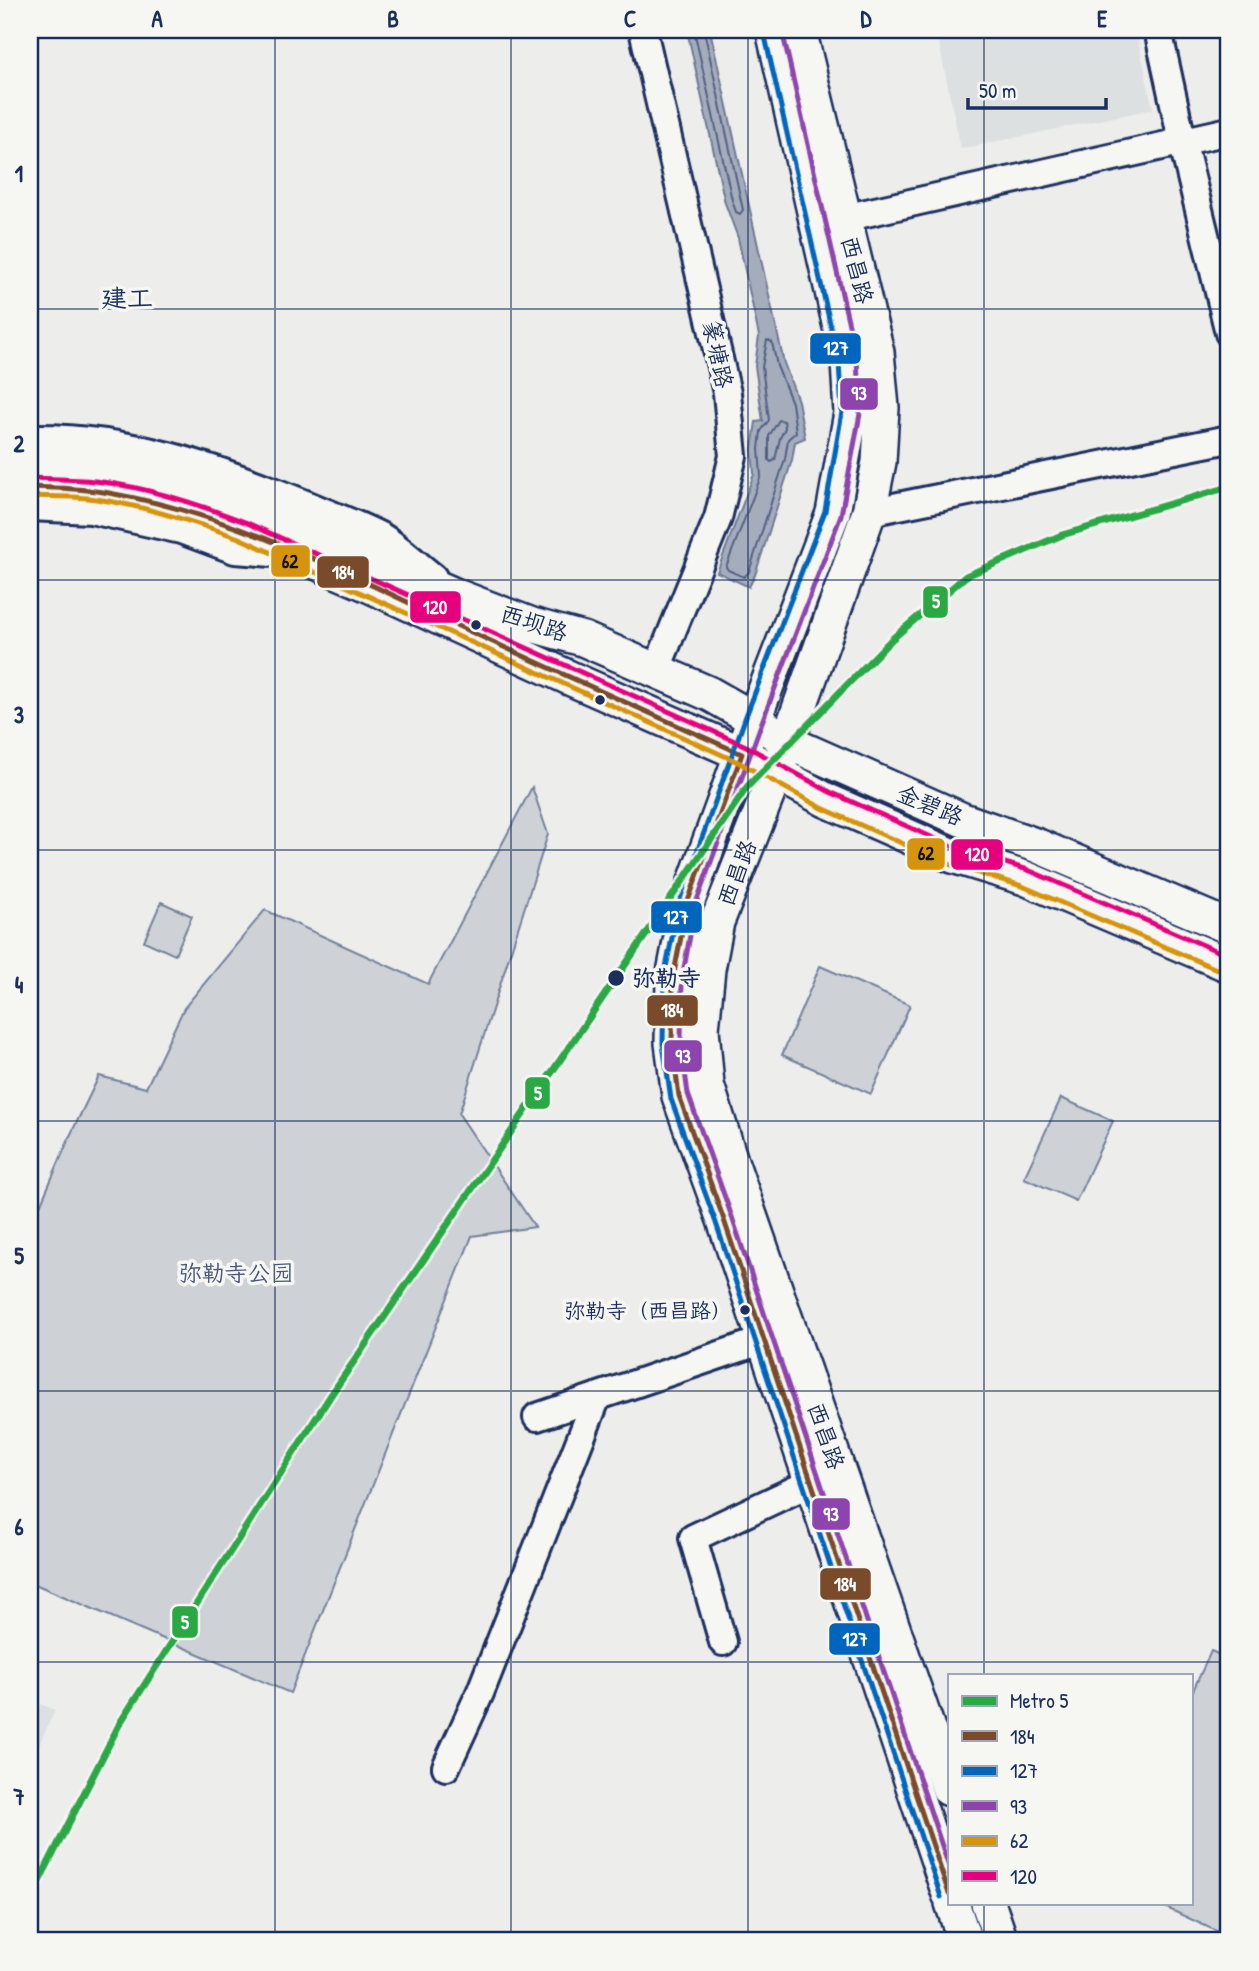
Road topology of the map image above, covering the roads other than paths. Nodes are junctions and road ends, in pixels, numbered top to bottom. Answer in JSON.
{"nodes":[{"id":1,"x":643,"y":30,"type":"edge"},
{"id":2,"x":773,"y":30,"type":"edge"},
{"id":3,"x":799,"y":30,"type":"edge"},
{"id":4,"x":1158,"y":30,"type":"edge"},
{"id":5,"x":1229,"y":131,"type":"edge"},
{"id":6,"x":1182,"y":140,"type":"junction"},
{"id":7,"x":844,"y":218,"type":"junction"},
{"id":8,"x":1229,"y":333,"type":"edge"},
{"id":9,"x":30,"y":438,"type":"edge"},
{"id":10,"x":1229,"y":439,"type":"edge"},
{"id":11,"x":30,"y":460,"type":"edge"},
{"id":12,"x":30,"y":487,"type":"edge"},
{"id":13,"x":30,"y":507,"type":"edge"},
{"id":14,"x":869,"y":512,"type":"junction"},
{"id":15,"x":303,"y":555,"type":"junction"},
{"id":16,"x":459,"y":597,"type":"junction"},
{"id":17,"x":656,"y":671,"type":"junction"},
{"id":18,"x":754,"y":719,"type":"junction"},
{"id":19,"x":741,"y":754,"type":"junction"},
{"id":20,"x":782,"y":756,"type":"junction"},
{"id":21,"x":1229,"y":927,"type":"edge"},
{"id":22,"x":1229,"y":965,"type":"edge"},
{"id":23,"x":764,"y":1340,"type":"junction"},
{"id":24,"x":597,"y":1397,"type":"junction"},
{"id":25,"x":537,"y":1417,"type":"dead end"},
{"id":26,"x":811,"y":1482,"type":"junction"},
{"id":27,"x":723,"y":1642,"type":"dead end"},
{"id":28,"x":446,"y":1766,"type":"dead end"},
{"id":29,"x":948,"y":1786,"type":"edge"},
{"id":30,"x":948,"y":1891,"type":"edge"},
{"id":31,"x":952,"y":1904,"type":"edge"},
{"id":32,"x":988,"y":1904,"type":"edge"},
{"id":33,"x":965,"y":1941,"type":"edge"},
{"id":34,"x":1001,"y":1941,"type":"edge"}],
"edges":[{"from":1,"to":17,"type":"street","name":"篆塘路"},
{"from":2,"to":18,"type":"main road","name":"西昌路"},
{"from":3,"to":7,"type":"main road","name":"西昌路"},
{"from":4,"to":6,"type":"street"},
{"from":5,"to":6,"type":"street"},
{"from":6,"to":7,"type":"street"},
{"from":6,"to":8,"type":"street"},
{"from":7,"to":14,"type":"main road","name":"西昌路"},
{"from":9,"to":16,"type":"street"},
{"from":10,"to":14,"type":"street"},
{"from":11,"to":16,"type":"main road","name":"西坝路"},
{"from":12,"to":15,"type":"main road","name":"西坝路"},
{"from":13,"to":15,"type":"street"},
{"from":14,"to":20,"type":"main road","name":"西昌路"},
{"from":15,"to":19,"type":"main road","name":"西坝路"},
{"from":16,"to":17,"type":"main road","name":"西坝路"},
{"from":17,"to":18,"type":"main road","name":"西坝路"},
{"from":18,"to":19,"type":"main road","name":"西昌路"},
{"from":18,"to":20,"type":"main road","name":"金碧路"},
{"from":19,"to":20,"type":"main road","name":"金碧路"},
{"from":19,"to":23,"type":"main road","name":"西昌路"},
{"from":20,"to":21,"type":"main road","name":"金碧路"},
{"from":20,"to":22,"type":"main road","name":"金碧路"},
{"from":20,"to":29,"type":"main road","name":"西昌路"},
{"from":23,"to":24,"type":"street"},
{"from":23,"to":26,"type":"main road","name":"西昌路"},
{"from":24,"to":25,"type":"street"},
{"from":24,"to":28,"type":"street"},
{"from":26,"to":27,"type":"street"},
{"from":26,"to":30,"type":"main road","name":"西昌路"},
{"from":31,"to":33,"type":"main road"},
{"from":32,"to":34,"type":"main road"}]}
